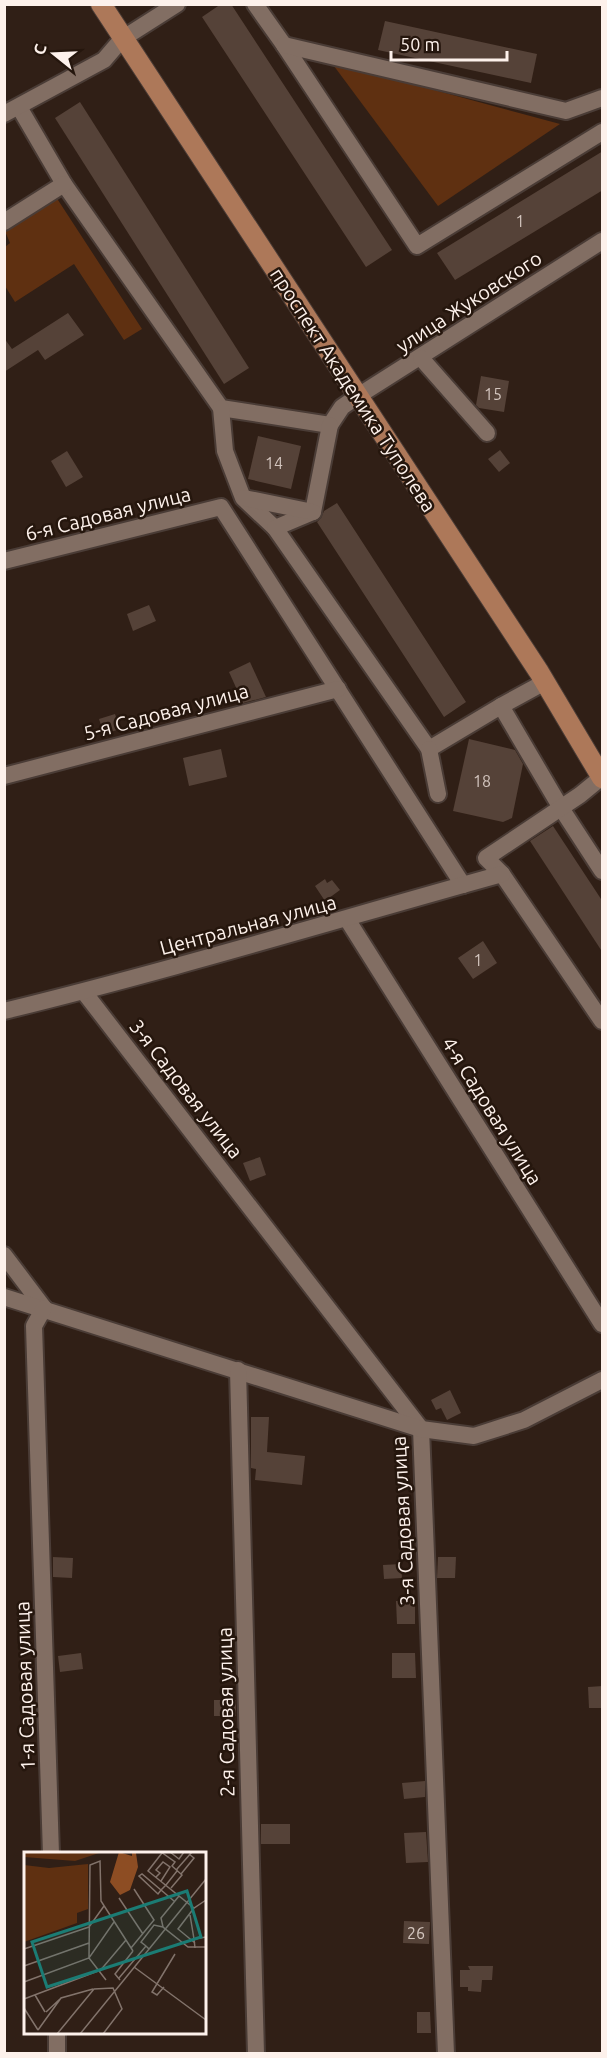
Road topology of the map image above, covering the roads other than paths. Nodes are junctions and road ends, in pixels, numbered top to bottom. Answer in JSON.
{"nodes":[{"id":1,"x":101,"y":4,"type":"edge"},
{"id":2,"x":177,"y":4,"type":"edge"},
{"id":3,"x":255,"y":4,"type":"edge"},
{"id":4,"x":122,"y":39,"type":"junction"},
{"id":5,"x":284,"y":45,"type":"junction"},
{"id":6,"x":603,"y":98,"type":"edge"},
{"id":7,"x":12,"y":111,"type":"edge"},
{"id":8,"x":603,"y":132,"type":"edge"},
{"id":9,"x":64,"y":184,"type":"junction"},
{"id":10,"x":4,"y":222,"type":"edge"},
{"id":11,"x":603,"y":241,"type":"edge"},
{"id":12,"x":421,"y":358,"type":"junction"},
{"id":13,"x":358,"y":396,"type":"junction"},
{"id":14,"x":220,"y":408,"type":"junction"},
{"id":15,"x":330,"y":425,"type":"junction"},
{"id":16,"x":487,"y":433,"type":"dead end"},
{"id":17,"x":243,"y":498,"type":"junction"},
{"id":18,"x":313,"y":512,"type":"junction"},
{"id":19,"x":275,"y":528,"type":"junction"},
{"id":20,"x":4,"y":561,"type":"edge"},
{"id":21,"x":545,"y":682,"type":"junction"},
{"id":22,"x":339,"y":689,"type":"junction"},
{"id":23,"x":501,"y":706,"type":"junction"},
{"id":24,"x":429,"y":749,"type":"junction"},
{"id":25,"x":4,"y":776,"type":"edge"},
{"id":26,"x":602,"y":778,"type":"edge"},
{"id":27,"x":438,"y":794,"type":"dead end"},
{"id":28,"x":561,"y":808,"type":"junction"},
{"id":29,"x":603,"y":871,"type":"edge"},
{"id":30,"x":502,"y":874,"type":"junction"},
{"id":31,"x":463,"y":885,"type":"junction"},
{"id":32,"x":347,"y":919,"type":"junction"},
{"id":33,"x":84,"y":992,"type":"junction"},
{"id":34,"x":4,"y":1011,"type":"edge"},
{"id":35,"x":603,"y":1021,"type":"edge"},
{"id":36,"x":4,"y":1255,"type":"edge"},
{"id":37,"x":4,"y":1297,"type":"edge"},
{"id":38,"x":44,"y":1308,"type":"junction"},
{"id":39,"x":603,"y":1324,"type":"edge"},
{"id":40,"x":238,"y":1370,"type":"junction"},
{"id":41,"x":603,"y":1380,"type":"edge"},
{"id":42,"x":422,"y":1429,"type":"junction"},
{"id":43,"x":51,"y":1852,"type":"edge"},
{"id":44,"x":57,"y":2034,"type":"edge"},
{"id":45,"x":57,"y":2054,"type":"edge"},
{"id":46,"x":256,"y":2054,"type":"edge"},
{"id":47,"x":446,"y":2054,"type":"edge"}],
"edges":[{"from":1,"to":4,"type":"main road","name":"проспект Академика Туполева"},
{"from":2,"to":4,"type":"street"},
{"from":3,"to":5,"type":"street"},
{"from":4,"to":7,"type":"street"},
{"from":4,"to":13,"type":"main road","name":"проспект Академика Туполева"},
{"from":5,"to":6,"type":"street"},
{"from":5,"to":8,"type":"street"},
{"from":7,"to":9,"type":"street"},
{"from":9,"to":10,"type":"street"},
{"from":9,"to":14,"type":"street"},
{"from":11,"to":12,"type":"street","name":"улица Жуковского"},
{"from":12,"to":13,"type":"street","name":"улица Жуковского"},
{"from":12,"to":16,"type":"street"},
{"from":13,"to":15,"type":"street","name":"улица Жуковского"},
{"from":13,"to":21,"type":"main road","name":"проспект Академика Туполева"},
{"from":14,"to":15,"type":"street"},
{"from":14,"to":17,"type":"street"},
{"from":15,"to":18,"type":"street"},
{"from":17,"to":18,"type":"street"},
{"from":17,"to":19,"type":"street"},
{"from":18,"to":19,"type":"street"},
{"from":19,"to":24,"type":"street"},
{"from":20,"to":22,"type":"street","name":"6-я Садовая улица"},
{"from":21,"to":23,"type":"street"},
{"from":21,"to":26,"type":"main road","name":"проспект Академика Туполева"},
{"from":22,"to":25,"type":"street","name":"5-я Садовая улица"},
{"from":22,"to":31,"type":"street"},
{"from":23,"to":24,"type":"street"},
{"from":23,"to":28,"type":"street"},
{"from":24,"to":27,"type":"street"},
{"from":26,"to":28,"type":"street"},
{"from":28,"to":29,"type":"street"},
{"from":28,"to":30,"type":"street"},
{"from":30,"to":31,"type":"street","name":"Центральная улица"},
{"from":30,"to":35,"type":"street"},
{"from":31,"to":32,"type":"street","name":"Центральная улица"},
{"from":32,"to":33,"type":"street","name":"Центральная улица"},
{"from":32,"to":39,"type":"street","name":"4-я Садовая улица"},
{"from":33,"to":34,"type":"street","name":"Центральная улица"},
{"from":33,"to":42,"type":"street","name":"3-я Садовая улица"},
{"from":36,"to":38,"type":"street"},
{"from":37,"to":38,"type":"street"},
{"from":38,"to":40,"type":"street"},
{"from":38,"to":43,"type":"street","name":"1-я Садовая улица"},
{"from":40,"to":42,"type":"street"},
{"from":40,"to":46,"type":"street","name":"2-я Садовая улица"},
{"from":41,"to":42,"type":"street"},
{"from":42,"to":47,"type":"street","name":"3-я Садовая улица"},
{"from":44,"to":45,"type":"street"}]}
